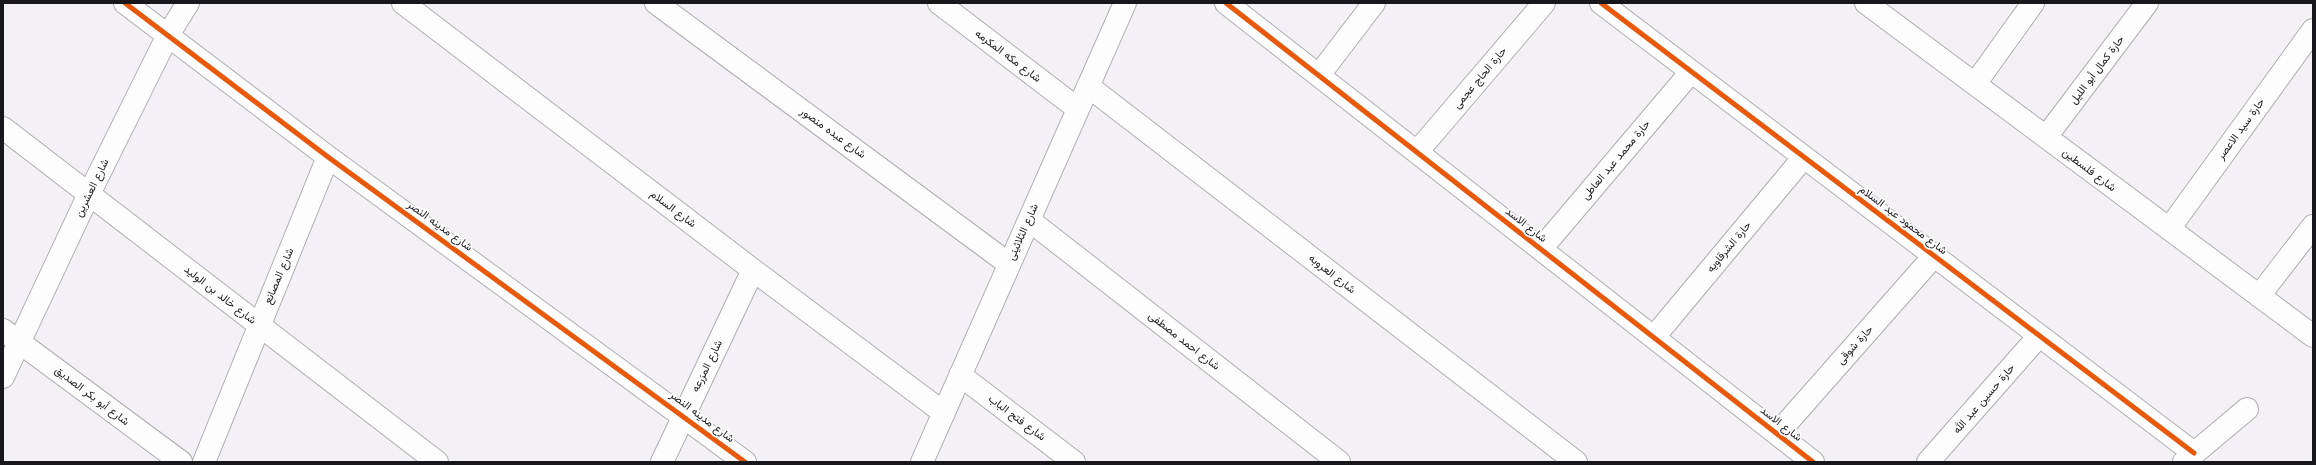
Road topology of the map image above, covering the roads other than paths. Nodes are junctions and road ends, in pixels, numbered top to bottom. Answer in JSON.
{"nodes":[{"id":1,"x":125,"y":3,"type":"edge"},
{"id":2,"x":188,"y":3,"type":"edge"},
{"id":3,"x":403,"y":3,"type":"edge"},
{"id":4,"x":656,"y":3,"type":"edge"},
{"id":5,"x":939,"y":3,"type":"edge"},
{"id":6,"x":1125,"y":3,"type":"edge"},
{"id":7,"x":1226,"y":3,"type":"edge"},
{"id":8,"x":1374,"y":3,"type":"edge"},
{"id":9,"x":1544,"y":3,"type":"edge"},
{"id":10,"x":1601,"y":3,"type":"edge"},
{"id":11,"x":1866,"y":3,"type":"edge"},
{"id":12,"x":2033,"y":3,"type":"edge"},
{"id":13,"x":2147,"y":3,"type":"edge"},
{"id":14,"x":2313,"y":30,"type":"edge"},
{"id":15,"x":168,"y":35,"type":"junction"},
{"id":16,"x":1691,"y":72,"type":"junction"},
{"id":17,"x":1319,"y":75,"type":"junction"},
{"id":18,"x":1974,"y":84,"type":"junction"},
{"id":19,"x":1088,"y":86,"type":"junction"},
{"id":20,"x":1078,"y":109,"type":"junction"},
{"id":21,"x":3,"y":128,"type":"edge"},
{"id":22,"x":2046,"y":137,"type":"junction"},
{"id":23,"x":1417,"y":152,"type":"junction"},
{"id":24,"x":328,"y":157,"type":"junction"},
{"id":25,"x":1804,"y":157,"type":"junction"},
{"id":26,"x":89,"y":194,"type":"junction"},
{"id":27,"x":1028,"y":220,"type":"junction"},
{"id":28,"x":2313,"y":226,"type":"edge"},
{"id":29,"x":2169,"y":228,"type":"junction"},
{"id":30,"x":1541,"y":249,"type":"junction"},
{"id":31,"x":1934,"y":256,"type":"junction"},
{"id":32,"x":1009,"y":264,"type":"junction"},
{"id":33,"x":753,"y":270,"type":"junction"},
{"id":34,"x":2259,"y":296,"type":"junction"},
{"id":35,"x":258,"y":325,"type":"junction"},
{"id":36,"x":11,"y":336,"type":"edge"},
{"id":37,"x":2039,"y":336,"type":"junction"},
{"id":38,"x":2313,"y":336,"type":"edge"},
{"id":39,"x":1654,"y":337,"type":"junction"},
{"id":40,"x":960,"y":375,"type":"junction"},
{"id":41,"x":3,"y":377,"type":"edge"},
{"id":42,"x":2247,"y":409,"type":"dead end"},
{"id":43,"x":944,"y":412,"type":"junction"},
{"id":44,"x":683,"y":416,"type":"junction"},
{"id":45,"x":1777,"y":434,"type":"junction"},
{"id":46,"x":2189,"y":458,"type":"edge"},
{"id":47,"x":180,"y":462,"type":"edge"},
{"id":48,"x":204,"y":462,"type":"edge"},
{"id":49,"x":437,"y":462,"type":"edge"},
{"id":50,"x":662,"y":462,"type":"edge"},
{"id":51,"x":746,"y":462,"type":"edge"},
{"id":52,"x":922,"y":462,"type":"edge"},
{"id":53,"x":1074,"y":462,"type":"edge"},
{"id":54,"x":1339,"y":462,"type":"edge"},
{"id":55,"x":1576,"y":462,"type":"edge"},
{"id":56,"x":1813,"y":462,"type":"edge"},
{"id":57,"x":1928,"y":462,"type":"edge"}],
"edges":[{"from":1,"to":15,"type":"street","name":"شارع مدينه النصر"},
{"from":2,"to":15,"type":"street","name":"شارع العشرين"},
{"from":3,"to":33,"type":"street","name":"شارع السلام"},
{"from":4,"to":32,"type":"street","name":"شارع عبده منصور"},
{"from":5,"to":20,"type":"street","name":"شارع مكه المكرمه"},
{"from":6,"to":19,"type":"street","name":"شارع الثلاثينى"},
{"from":7,"to":17,"type":"street","name":"شارع الاسد"},
{"from":8,"to":17,"type":"street"},
{"from":9,"to":23,"type":"street","name":"حارة الحاج عجمى"},
{"from":10,"to":16,"type":"street","name":"شارع محمود عبد السلام"},
{"from":11,"to":18,"type":"street","name":"شارع فلسطين"},
{"from":12,"to":18,"type":"street"},
{"from":13,"to":22,"type":"street","name":"حارة كمال أبو الليل"},
{"from":14,"to":29,"type":"street","name":"حارة سيد الاعصر"},
{"from":15,"to":24,"type":"street","name":"شارع مدينه النصر"},
{"from":15,"to":26,"type":"street","name":"شارع العشرين"},
{"from":16,"to":25,"type":"street","name":"شارع محمود عبد السلام"},
{"from":16,"to":30,"type":"street","name":"حارة محمد عبد العاطى"},
{"from":17,"to":23,"type":"street","name":"شارع الاسد"},
{"from":18,"to":22,"type":"street","name":"شارع فلسطين"},
{"from":19,"to":20,"type":"street","name":"شارع الثلاثينى"},
{"from":19,"to":55,"type":"street","name":"شارع العروبه"},
{"from":20,"to":27,"type":"street","name":"شارع الثلاثينى"},
{"from":21,"to":26,"type":"street","name":"شارع خالد بن الوليد"},
{"from":22,"to":29,"type":"street","name":"شارع فلسطين"},
{"from":23,"to":30,"type":"street","name":"شارع الاسد"},
{"from":24,"to":35,"type":"street","name":"شارع المصانع"},
{"from":24,"to":44,"type":"street","name":"شارع مدينه النصر"},
{"from":25,"to":31,"type":"street","name":"شارع محمود عبد السلام"},
{"from":25,"to":39,"type":"street","name":"حارة الشرقاويه"},
{"from":26,"to":35,"type":"street","name":"شارع خالد بن الوليد"},
{"from":26,"to":36,"type":"street","name":"شارع العشرين"},
{"from":27,"to":32,"type":"street","name":"شارع الثلاثينى"},
{"from":27,"to":54,"type":"street","name":"شارع احمد مصطفى"},
{"from":28,"to":34,"type":"street"},
{"from":29,"to":34,"type":"street","name":"شارع فلسطين"},
{"from":30,"to":39,"type":"street","name":"شارع الاسد"},
{"from":31,"to":37,"type":"street","name":"شارع محمود عبد السلام"},
{"from":31,"to":45,"type":"street","name":"حارة شوقى"},
{"from":32,"to":40,"type":"street","name":"شارع الثلاثينى"},
{"from":33,"to":43,"type":"street","name":"شارع السلام"},
{"from":33,"to":44,"type":"street","name":"شارع المزرعه"},
{"from":34,"to":38,"type":"street","name":"شارع فلسطين"},
{"from":35,"to":48,"type":"street","name":"شارع المصانع"},
{"from":35,"to":49,"type":"street","name":"شارع خالد بن الوليد"},
{"from":36,"to":41,"type":"street","name":"شارع العشرين"},
{"from":36,"to":47,"type":"street","name":"شارع أبو بكر الصديق"},
{"from":37,"to":46,"type":"street","name":"شارع محمود عبد السلام"},
{"from":37,"to":57,"type":"street","name":"حارة حسين عبد الله"},
{"from":39,"to":45,"type":"street","name":"شارع الاسد"},
{"from":40,"to":43,"type":"street","name":"شارع الثلاثينى"},
{"from":40,"to":53,"type":"street","name":"شارع فتح الباب"},
{"from":42,"to":46,"type":"street"},
{"from":43,"to":52,"type":"street","name":"شارع الثلاثينى"},
{"from":44,"to":50,"type":"street","name":"شارع المزرعه"},
{"from":44,"to":51,"type":"street","name":"شارع مدينه النصر"},
{"from":45,"to":56,"type":"street","name":"شارع الاسد"}]}
